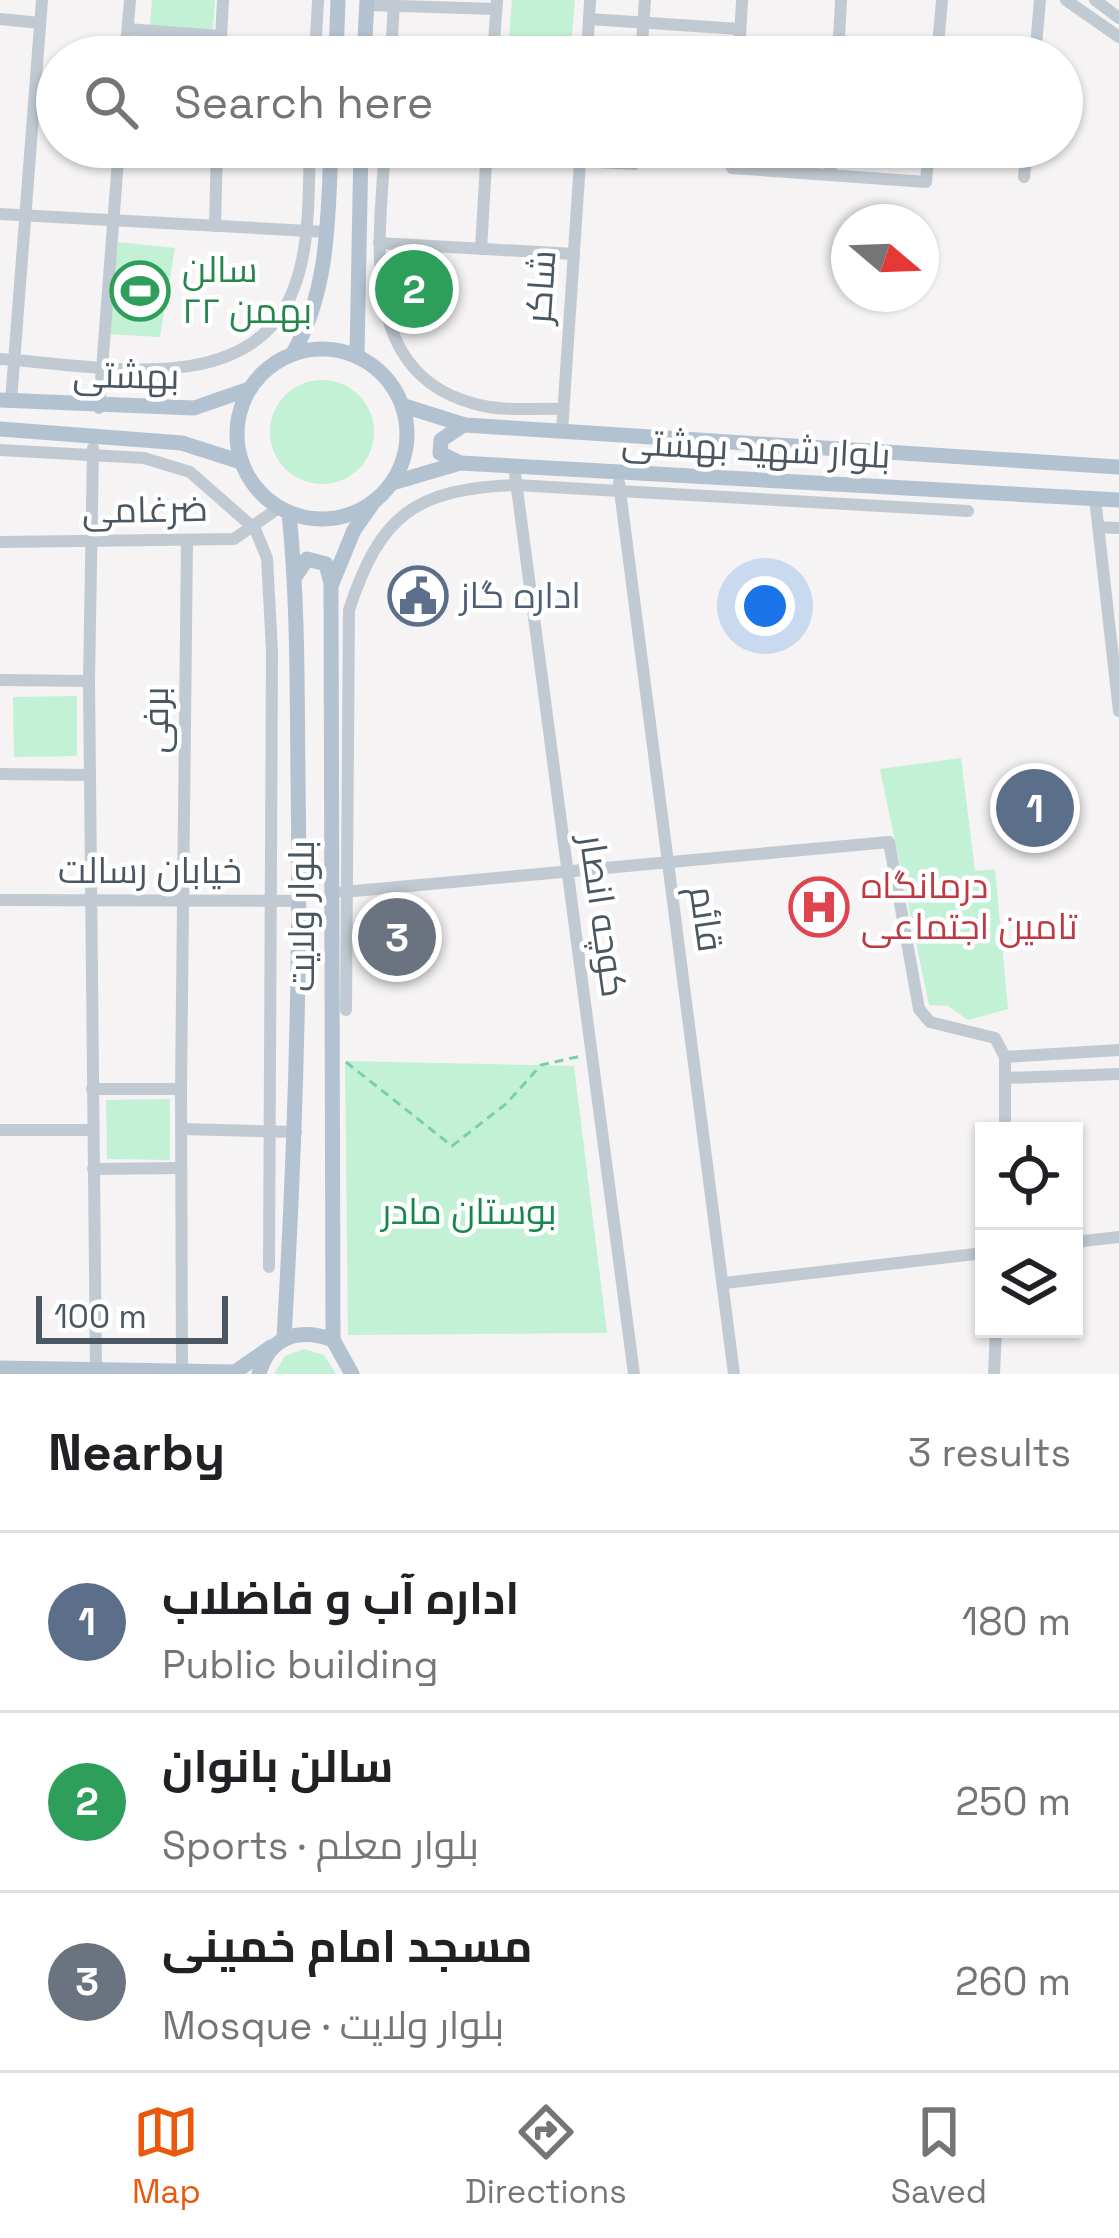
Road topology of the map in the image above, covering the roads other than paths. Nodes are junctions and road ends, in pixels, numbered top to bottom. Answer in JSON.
{"nodes":[{"id":1,"x":42,"y":0,"type":"edge"},
{"id":2,"x":130,"y":0,"type":"edge"},
{"id":3,"x":223,"y":0,"type":"edge"},
{"id":4,"x":319,"y":0,"type":"edge"},
{"id":5,"x":338,"y":0,"type":"edge"},
{"id":6,"x":590,"y":0,"type":"edge"},
{"id":7,"x":644,"y":0,"type":"edge"},
{"id":8,"x":742,"y":0,"type":"edge"},
{"id":9,"x":841,"y":0,"type":"edge"},
{"id":10,"x":942,"y":0,"type":"edge"},
{"id":11,"x":1040,"y":0,"type":"edge"},
{"id":12,"x":1066,"y":0,"type":"edge"},
{"id":13,"x":1095,"y":0,"type":"edge"},
{"id":14,"x":367,"y":3,"type":"edge"},
{"id":15,"x":394,"y":3,"type":"edge"},
{"id":16,"x":496,"y":4,"type":"edge"},
{"id":17,"x":1119,"y":18,"type":"edge"},
{"id":18,"x":0,"y":19,"type":"edge"},
{"id":19,"x":589,"y":19,"type":"junction"},
{"id":20,"x":643,"y":22,"type":"junction"},
{"id":21,"x":40,"y":23,"type":"junction"},
{"id":22,"x":128,"y":29,"type":"junction"},
{"id":23,"x":740,"y":29,"type":"junction"},
{"id":24,"x":39,"y":36,"type":"edge"},
{"id":25,"x":127,"y":36,"type":"edge"},
{"id":26,"x":220,"y":36,"type":"joint"},
{"id":27,"x":316,"y":36,"type":"edge"},
{"id":28,"x":336,"y":36,"type":"edge"},
{"id":29,"x":365,"y":36,"type":"edge"},
{"id":30,"x":392,"y":36,"type":"edge"},
{"id":31,"x":494,"y":36,"type":"edge"},
{"id":32,"x":588,"y":36,"type":"edge"},
{"id":33,"x":642,"y":36,"type":"edge"},
{"id":34,"x":740,"y":36,"type":"edge"},
{"id":35,"x":839,"y":36,"type":"edge"},
{"id":36,"x":939,"y":36,"type":"edge"},
{"id":37,"x":1037,"y":36,"type":"edge"},
{"id":38,"x":1119,"y":37,"type":"edge"},
{"id":39,"x":36,"y":78,"type":"edge"},
{"id":40,"x":117,"y":168,"type":"edge"},
{"id":41,"x":216,"y":168,"type":"edge"},
{"id":42,"x":309,"y":168,"type":"edge"},
{"id":43,"x":331,"y":168,"type":"edge"},
{"id":44,"x":361,"y":168,"type":"edge"},
{"id":45,"x":384,"y":168,"type":"edge"},
{"id":46,"x":487,"y":168,"type":"edge"},
{"id":47,"x":579,"y":168,"type":"edge"},
{"id":48,"x":732,"y":168,"type":"edge"},
{"id":49,"x":830,"y":168,"type":"edge"},
{"id":50,"x":927,"y":168,"type":"edge"},
{"id":51,"x":1025,"y":168,"type":"edge"},
{"id":52,"x":830,"y":175,"type":"junction"},
{"id":53,"x":1024,"y":177,"type":"dead end"},
{"id":54,"x":0,"y":214,"type":"edge"},
{"id":55,"x":26,"y":216,"type":"junction"},
{"id":56,"x":113,"y":220,"type":"junction"},
{"id":57,"x":215,"y":226,"type":"junction"},
{"id":58,"x":306,"y":231,"type":"junction"},
{"id":59,"x":327,"y":232,"type":"junction"},
{"id":60,"x":380,"y":243,"type":"junction"},
{"id":61,"x":481,"y":249,"type":"junction"},
{"id":62,"x":574,"y":254,"type":"junction"},
{"id":63,"x":293,"y":353,"type":"junction"},
{"id":64,"x":357,"y":355,"type":"junction"},
{"id":65,"x":7,"y":360,"type":"edge"},
{"id":66,"x":102,"y":365,"type":"junction"},
{"id":67,"x":249,"y":389,"type":"junction"},
{"id":68,"x":6,"y":401,"type":"edge"},
{"id":69,"x":404,"y":406,"type":"junction"},
{"id":70,"x":99,"y":408,"type":"junction"},
{"id":71,"x":563,"y":409,"type":"junction"},
{"id":72,"x":465,"y":425,"type":"junction"},
{"id":73,"x":0,"y":428,"type":"edge"},
{"id":74,"x":562,"y":431,"type":"junction"},
{"id":75,"x":94,"y":435,"type":"junction"},
{"id":76,"x":0,"y":450,"type":"edge"},
{"id":77,"x":93,"y":453,"type":"junction"},
{"id":78,"x":241,"y":462,"type":"junction"},
{"id":79,"x":460,"y":463,"type":"junction"},
{"id":80,"x":514,"y":466,"type":"junction"},
{"id":81,"x":1119,"y":467,"type":"edge"},
{"id":82,"x":618,"y":471,"type":"junction"},
{"id":83,"x":392,"y":483,"type":"junction"},
{"id":84,"x":514,"y":485,"type":"junction"},
{"id":85,"x":619,"y":490,"type":"junction"},
{"id":86,"x":1095,"y":499,"type":"junction"},
{"id":87,"x":1119,"y":500,"type":"edge"},
{"id":88,"x":373,"y":503,"type":"junction"},
{"id":89,"x":284,"y":510,"type":"junction"},
{"id":90,"x":968,"y":512,"type":"dead end"},
{"id":91,"x":1098,"y":527,"type":"junction"},
{"id":92,"x":1119,"y":528,"type":"edge"},
{"id":93,"x":255,"y":529,"type":"junction"},
{"id":94,"x":187,"y":540,"type":"junction"},
{"id":95,"x":92,"y":541,"type":"junction"},
{"id":96,"x":0,"y":542,"type":"edge"},
{"id":97,"x":295,"y":579,"type":"junction"},
{"id":98,"x":331,"y":586,"type":"junction"},
{"id":99,"x":0,"y":680,"type":"edge"},
{"id":100,"x":89,"y":681,"type":"junction"},
{"id":101,"x":1119,"y":711,"type":"edge"},
{"id":102,"x":0,"y":774,"type":"edge"},
{"id":103,"x":88,"y":775,"type":"junction"},
{"id":104,"x":669,"y":865,"type":"junction"},
{"id":105,"x":567,"y":873,"type":"junction"},
{"id":106,"x":339,"y":892,"type":"junction"},
{"id":107,"x":0,"y":900,"type":"edge"},
{"id":108,"x":90,"y":900,"type":"junction"},
{"id":109,"x":186,"y":901,"type":"junction"},
{"id":110,"x":272,"y":901,"type":"junction"},
{"id":111,"x":300,"y":901,"type":"junction"},
{"id":112,"x":346,"y":1010,"type":"dead end"},
{"id":113,"x":1119,"y":1050,"type":"edge"},
{"id":114,"x":1005,"y":1057,"type":"junction"},
{"id":115,"x":1119,"y":1074,"type":"edge"},
{"id":116,"x":1007,"y":1078,"type":"junction"},
{"id":117,"x":92,"y":1089,"type":"junction"},
{"id":118,"x":181,"y":1089,"type":"junction"},
{"id":119,"x":1005,"y":1122,"type":"edge"},
{"id":120,"x":181,"y":1129,"type":"junction"},
{"id":121,"x":0,"y":1130,"type":"edge"},
{"id":122,"x":93,"y":1130,"type":"junction"},
{"id":123,"x":270,"y":1132,"type":"junction"},
{"id":124,"x":296,"y":1132,"type":"junction"},
{"id":125,"x":181,"y":1168,"type":"junction"},
{"id":126,"x":93,"y":1169,"type":"junction"},
{"id":127,"x":1119,"y":1237,"type":"edge"},
{"id":128,"x":1083,"y":1241,"type":"edge"},
{"id":129,"x":975,"y":1253,"type":"edge"},
{"id":130,"x":269,"y":1268,"type":"dead end"},
{"id":131,"x":724,"y":1283,"type":"junction"},
{"id":132,"x":996,"y":1338,"type":"edge"},
{"id":133,"x":333,"y":1340,"type":"junction"},
{"id":134,"x":278,"y":1342,"type":"junction"},
{"id":135,"x":0,"y":1369,"type":"edge"},
{"id":136,"x":96,"y":1369,"type":"junction"},
{"id":137,"x":182,"y":1370,"type":"junction"},
{"id":138,"x":259,"y":1374,"type":"edge"},
{"id":139,"x":352,"y":1374,"type":"edge"},
{"id":140,"x":634,"y":1374,"type":"edge"},
{"id":141,"x":734,"y":1374,"type":"edge"},
{"id":142,"x":994,"y":1374,"type":"edge"}],
"edges":[{"from":1,"to":21,"type":"street"},
{"from":2,"to":22,"type":"street"},
{"from":3,"to":26,"type":"street"},
{"from":4,"to":27,"type":"street"},
{"from":5,"to":28,"type":"main road"},
{"from":6,"to":19,"type":"street"},
{"from":7,"to":20,"type":"street"},
{"from":8,"to":23,"type":"street"},
{"from":9,"to":35,"type":"street"},
{"from":10,"to":36,"type":"street"},
{"from":11,"to":37,"type":"street"},
{"from":12,"to":38,"type":"street"},
{"from":13,"to":17,"type":"street"},
{"from":14,"to":15,"type":"street"},
{"from":14,"to":29,"type":"main road"},
{"from":15,"to":16,"type":"street"},
{"from":15,"to":30,"type":"street"},
{"from":16,"to":31,"type":"street"},
{"from":18,"to":21,"type":"street"},
{"from":19,"to":20,"type":"street"},
{"from":19,"to":32,"type":"street"},
{"from":20,"to":23,"type":"street"},
{"from":20,"to":33,"type":"street"},
{"from":21,"to":24,"type":"street"},
{"from":22,"to":25,"type":"street"},
{"from":22,"to":26,"type":"street"},
{"from":23,"to":34,"type":"street"},
{"from":39,"to":55,"type":"street"},
{"from":40,"to":56,"type":"street"},
{"from":41,"to":57,"type":"street"},
{"from":42,"to":58,"type":"street"},
{"from":43,"to":59,"type":"main road"},
{"from":44,"to":64,"type":"main road"},
{"from":45,"to":60,"type":"street"},
{"from":46,"to":61,"type":"street"},
{"from":47,"to":62,"type":"street","name":"شاکر"},
{"from":48,"to":52,"type":"street"},
{"from":49,"to":52,"type":"street"},
{"from":50,"to":52,"type":"street"},
{"from":51,"to":53,"type":"street"},
{"from":54,"to":55,"type":"street"},
{"from":55,"to":56,"type":"street"},
{"from":55,"to":65,"type":"street"},
{"from":56,"to":57,"type":"street"},
{"from":56,"to":66,"type":"street"},
{"from":57,"to":58,"type":"street"},
{"from":58,"to":59,"type":"street"},
{"from":58,"to":66,"type":"street"},
{"from":59,"to":63,"type":"main road"},
{"from":60,"to":61,"type":"street"},
{"from":60,"to":71,"type":"street"},
{"from":61,"to":62,"type":"street"},
{"from":62,"to":71,"type":"street","name":"شاکر"},
{"from":63,"to":64,"type":"main road"},
{"from":63,"to":67,"type":"main road"},
{"from":64,"to":69,"type":"main road"},
{"from":65,"to":66,"type":"street"},
{"from":65,"to":68,"type":"street"},
{"from":66,"to":70,"type":"street"},
{"from":67,"to":70,"type":"main road","name":"بهشتی"},
{"from":67,"to":78,"type":"main road"},
{"from":68,"to":70,"type":"main road","name":"بهشتی"},
{"from":69,"to":72,"type":"main road","name":"بلوار شهید بهشتی"},
{"from":69,"to":83,"type":"main road"},
{"from":71,"to":74,"type":"street","name":"شاکر"},
{"from":72,"to":74,"type":"main road","name":"بلوار شهید بهشتی"},
{"from":72,"to":79,"type":"main road"},
{"from":73,"to":75,"type":"main road","name":"بهشتی"},
{"from":74,"to":81,"type":"main road","name":"بلوار شهید بهشتی"},
{"from":75,"to":77,"type":"street"},
{"from":75,"to":78,"type":"main road","name":"بهشتی"},
{"from":76,"to":77,"type":"street"},
{"from":77,"to":93,"type":"street"},
{"from":77,"to":95,"type":"street"},
{"from":78,"to":89,"type":"main road"},
{"from":79,"to":80,"type":"main road","name":"بلوار شهید بهشتی"},
{"from":79,"to":83,"type":"main road","name":"بلوار شهید بهشتی"},
{"from":80,"to":82,"type":"main road","name":"بلوار شهید بهشتی"},
{"from":80,"to":84,"type":"street","name":"کوچه انصار"},
{"from":82,"to":85,"type":"street","name":"قائم"},
{"from":82,"to":86,"type":"main road","name":"بلوار شهید بهشتی"},
{"from":83,"to":88,"type":"main road"},
{"from":84,"to":85,"type":"street"},
{"from":84,"to":105,"type":"street","name":"کوچه انصار"},
{"from":84,"to":106,"type":"street"},
{"from":85,"to":90,"type":"street"},
{"from":85,"to":104,"type":"street","name":"قائم"},
{"from":86,"to":87,"type":"main road","name":"بلوار شهید بهشتی"},
{"from":86,"to":91,"type":"street"},
{"from":88,"to":89,"type":"main road"},
{"from":88,"to":98,"type":"main road","name":"بلوار ولایت"},
{"from":89,"to":93,"type":"street","name":"ضرغامی"},
{"from":89,"to":97,"type":"main road","name":"بلوار ولایت"},
{"from":91,"to":92,"type":"street"},
{"from":91,"to":101,"type":"street"},
{"from":93,"to":94,"type":"street","name":"ضرغامی"},
{"from":93,"to":110,"type":"street"},
{"from":94,"to":95,"type":"street","name":"ضرغامی"},
{"from":94,"to":109,"type":"street","name":"برفی"},
{"from":95,"to":96,"type":"street","name":"ضرغامی"},
{"from":95,"to":100,"type":"street"},
{"from":97,"to":98,"type":"main road"},
{"from":97,"to":111,"type":"main road","name":"بلوار ولایت"},
{"from":98,"to":106,"type":"main road","name":"بلوار ولایت"},
{"from":99,"to":100,"type":"street"},
{"from":100,"to":103,"type":"street"},
{"from":102,"to":103,"type":"street"},
{"from":103,"to":108,"type":"street"},
{"from":104,"to":105,"type":"street"},
{"from":104,"to":114,"type":"street"},
{"from":104,"to":131,"type":"street","name":"قائم"},
{"from":105,"to":106,"type":"street"},
{"from":105,"to":140,"type":"street","name":"کوچه انصار"},
{"from":106,"to":112,"type":"street"},
{"from":106,"to":133,"type":"main road","name":"بلوار ولایت"},
{"from":107,"to":108,"type":"street","name":"خیابان رسالت"},
{"from":108,"to":109,"type":"street","name":"خیابان رسالت"},
{"from":108,"to":117,"type":"street"},
{"from":109,"to":110,"type":"street","name":"خیابان رسالت"},
{"from":109,"to":118,"type":"street","name":"برفی"},
{"from":110,"to":111,"type":"street","name":"خیابان رسالت"},
{"from":110,"to":123,"type":"street"},
{"from":111,"to":124,"type":"main road","name":"بلوار ولایت"},
{"from":113,"to":114,"type":"street"},
{"from":114,"to":116,"type":"street"},
{"from":115,"to":116,"type":"street"},
{"from":116,"to":119,"type":"street"},
{"from":117,"to":118,"type":"street"},
{"from":117,"to":122,"type":"street"},
{"from":118,"to":120,"type":"street","name":"برفی"},
{"from":120,"to":123,"type":"street"},
{"from":120,"to":125,"type":"street","name":"برفی"},
{"from":121,"to":122,"type":"street"},
{"from":122,"to":126,"type":"street"},
{"from":123,"to":124,"type":"street"},
{"from":123,"to":130,"type":"street"},
{"from":124,"to":134,"type":"main road","name":"بلوار ولایت"},
{"from":125,"to":126,"type":"street"},
{"from":125,"to":137,"type":"street","name":"برفی"},
{"from":126,"to":136,"type":"street"},
{"from":127,"to":128,"type":"street"},
{"from":129,"to":131,"type":"street"},
{"from":131,"to":141,"type":"street","name":"قائم"},
{"from":132,"to":142,"type":"street"},
{"from":133,"to":134,"type":"main road"},
{"from":133,"to":139,"type":"main road"},
{"from":134,"to":137,"type":"main road"},
{"from":134,"to":138,"type":"main road"},
{"from":135,"to":136,"type":"main road"},
{"from":136,"to":137,"type":"main road"}]}
